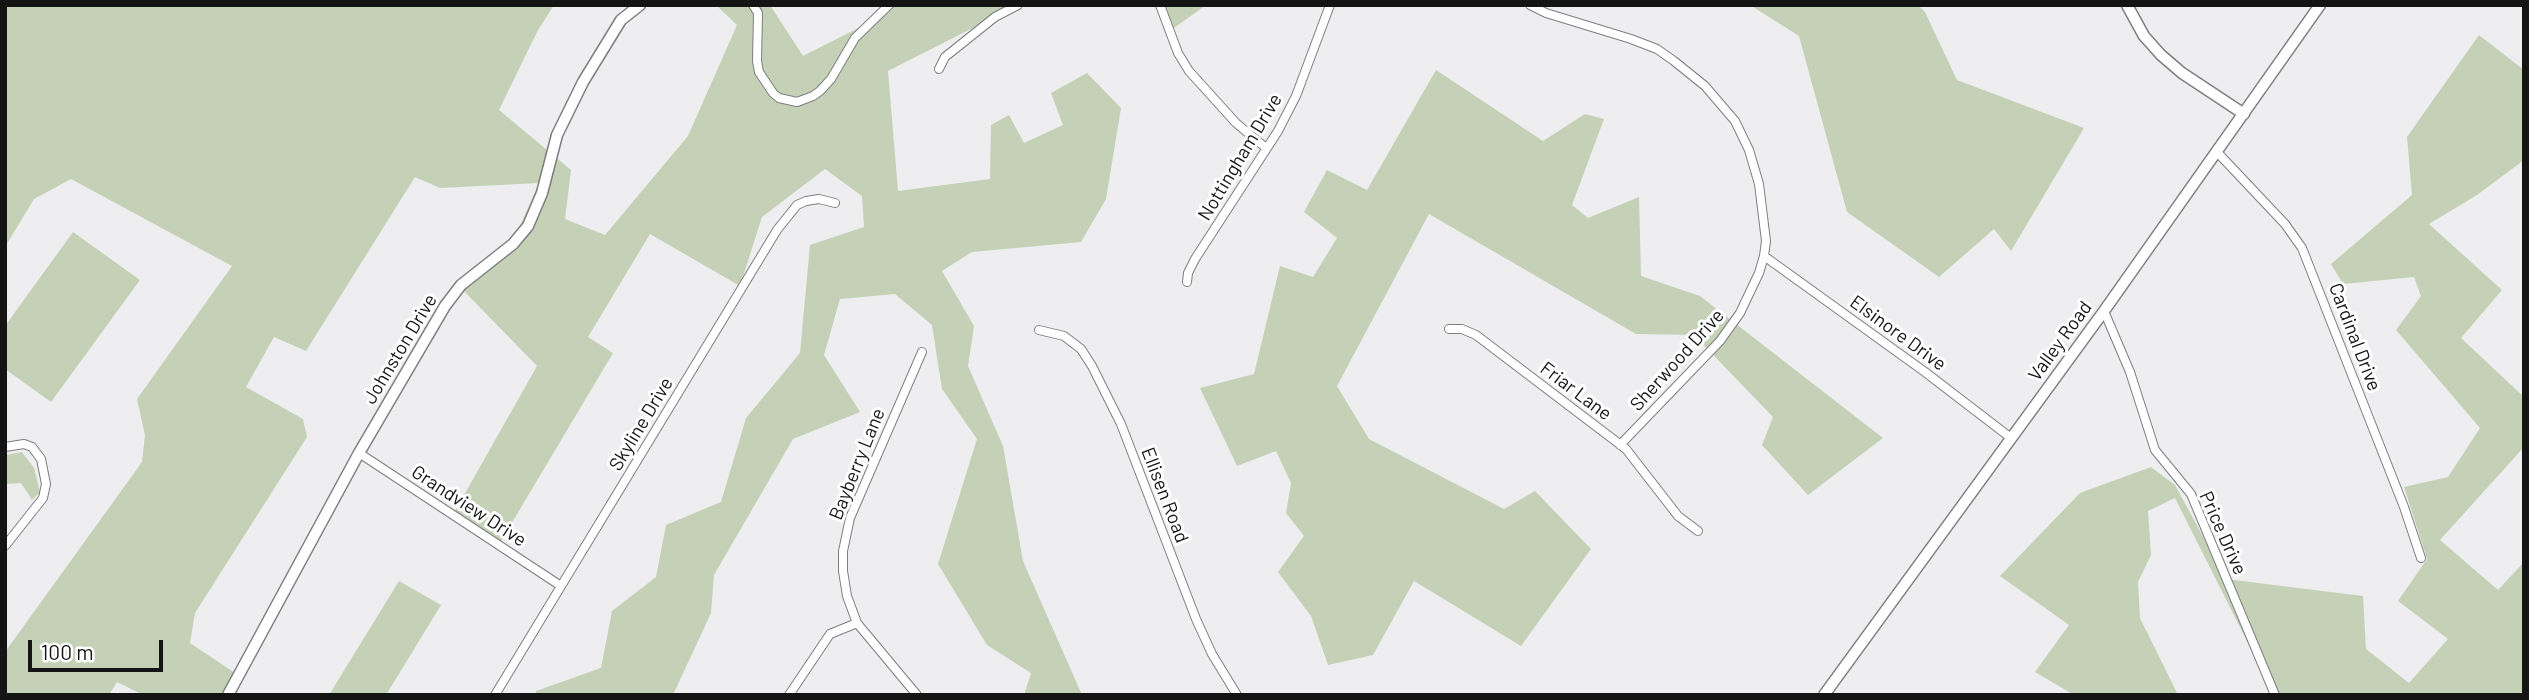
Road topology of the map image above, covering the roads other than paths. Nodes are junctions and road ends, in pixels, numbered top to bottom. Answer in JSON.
{"nodes":[{"id":1,"x":640,"y":5,"type":"edge"},
{"id":2,"x":753,"y":5,"type":"edge"},
{"id":3,"x":889,"y":5,"type":"edge"},
{"id":4,"x":1018,"y":5,"type":"edge"},
{"id":5,"x":1160,"y":5,"type":"edge"},
{"id":6,"x":1330,"y":5,"type":"edge"},
{"id":7,"x":1530,"y":5,"type":"edge"},
{"id":8,"x":2127,"y":5,"type":"edge"},
{"id":9,"x":2320,"y":5,"type":"edge"},
{"id":10,"x":939,"y":69,"type":"dead end"},
{"id":11,"x":2244,"y":114,"type":"junction"},
{"id":12,"x":1266,"y":149,"type":"junction"},
{"id":13,"x":2217,"y":152,"type":"junction"},
{"id":14,"x":835,"y":203,"type":"dead end"},
{"id":15,"x":1764,"y":257,"type":"junction"},
{"id":16,"x":1188,"y":282,"type":"dead end"},
{"id":17,"x":2104,"y":311,"type":"junction"},
{"id":18,"x":1449,"y":329,"type":"dead end"},
{"id":19,"x":1039,"y":330,"type":"dead end"},
{"id":20,"x":922,"y":352,"type":"dead end"},
{"id":21,"x":2011,"y":438,"type":"junction"},
{"id":22,"x":1620,"y":445,"type":"junction"},
{"id":23,"x":5,"y":447,"type":"edge"},
{"id":24,"x":359,"y":453,"type":"junction"},
{"id":25,"x":1698,"y":531,"type":"dead end"},
{"id":26,"x":5,"y":546,"type":"edge"},
{"id":27,"x":2421,"y":558,"type":"dead end"},
{"id":28,"x":561,"y":586,"type":"junction"},
{"id":29,"x":857,"y":623,"type":"junction"},
{"id":30,"x":228,"y":695,"type":"edge"},
{"id":31,"x":495,"y":695,"type":"edge"},
{"id":32,"x":789,"y":695,"type":"edge"},
{"id":33,"x":917,"y":695,"type":"edge"},
{"id":34,"x":1237,"y":695,"type":"edge"},
{"id":35,"x":1824,"y":695,"type":"edge"},
{"id":36,"x":2275,"y":695,"type":"edge"}],
"edges":[{"from":1,"to":24,"type":"street","name":"Johnston Drive"},
{"from":2,"to":3,"type":"street"},
{"from":4,"to":10,"type":"street"},
{"from":5,"to":12,"type":"street"},
{"from":6,"to":12,"type":"street","name":"Nottingham Drive"},
{"from":7,"to":15,"type":"street","name":"Sherwood Drive"},
{"from":8,"to":11,"type":"street"},
{"from":9,"to":11,"type":"street","name":"Valley Road"},
{"from":11,"to":13,"type":"street","name":"Valley Road"},
{"from":12,"to":16,"type":"street","name":"Nottingham Drive"},
{"from":13,"to":17,"type":"street","name":"Valley Road"},
{"from":13,"to":27,"type":"street","name":"Cardinal Drive"},
{"from":14,"to":28,"type":"street","name":"Skyline Drive"},
{"from":15,"to":21,"type":"street","name":"Elsinore Drive"},
{"from":15,"to":22,"type":"street","name":"Sherwood Drive"},
{"from":17,"to":21,"type":"street","name":"Valley Road"},
{"from":17,"to":36,"type":"street","name":"Price Drive"},
{"from":18,"to":22,"type":"street","name":"Friar Lane"},
{"from":19,"to":34,"type":"street","name":"Ellisen Road"},
{"from":20,"to":29,"type":"street","name":"Bayberry Lane"},
{"from":21,"to":35,"type":"street","name":"Valley Road"},
{"from":22,"to":25,"type":"street","name":"Friar Lane"},
{"from":23,"to":26,"type":"street"},
{"from":24,"to":28,"type":"street","name":"Grandview Drive"},
{"from":24,"to":30,"type":"street","name":"Johnston Drive"},
{"from":28,"to":31,"type":"street","name":"Skyline Drive"},
{"from":29,"to":32,"type":"street"},
{"from":29,"to":33,"type":"street","name":"Bayberry Lane"}]}
